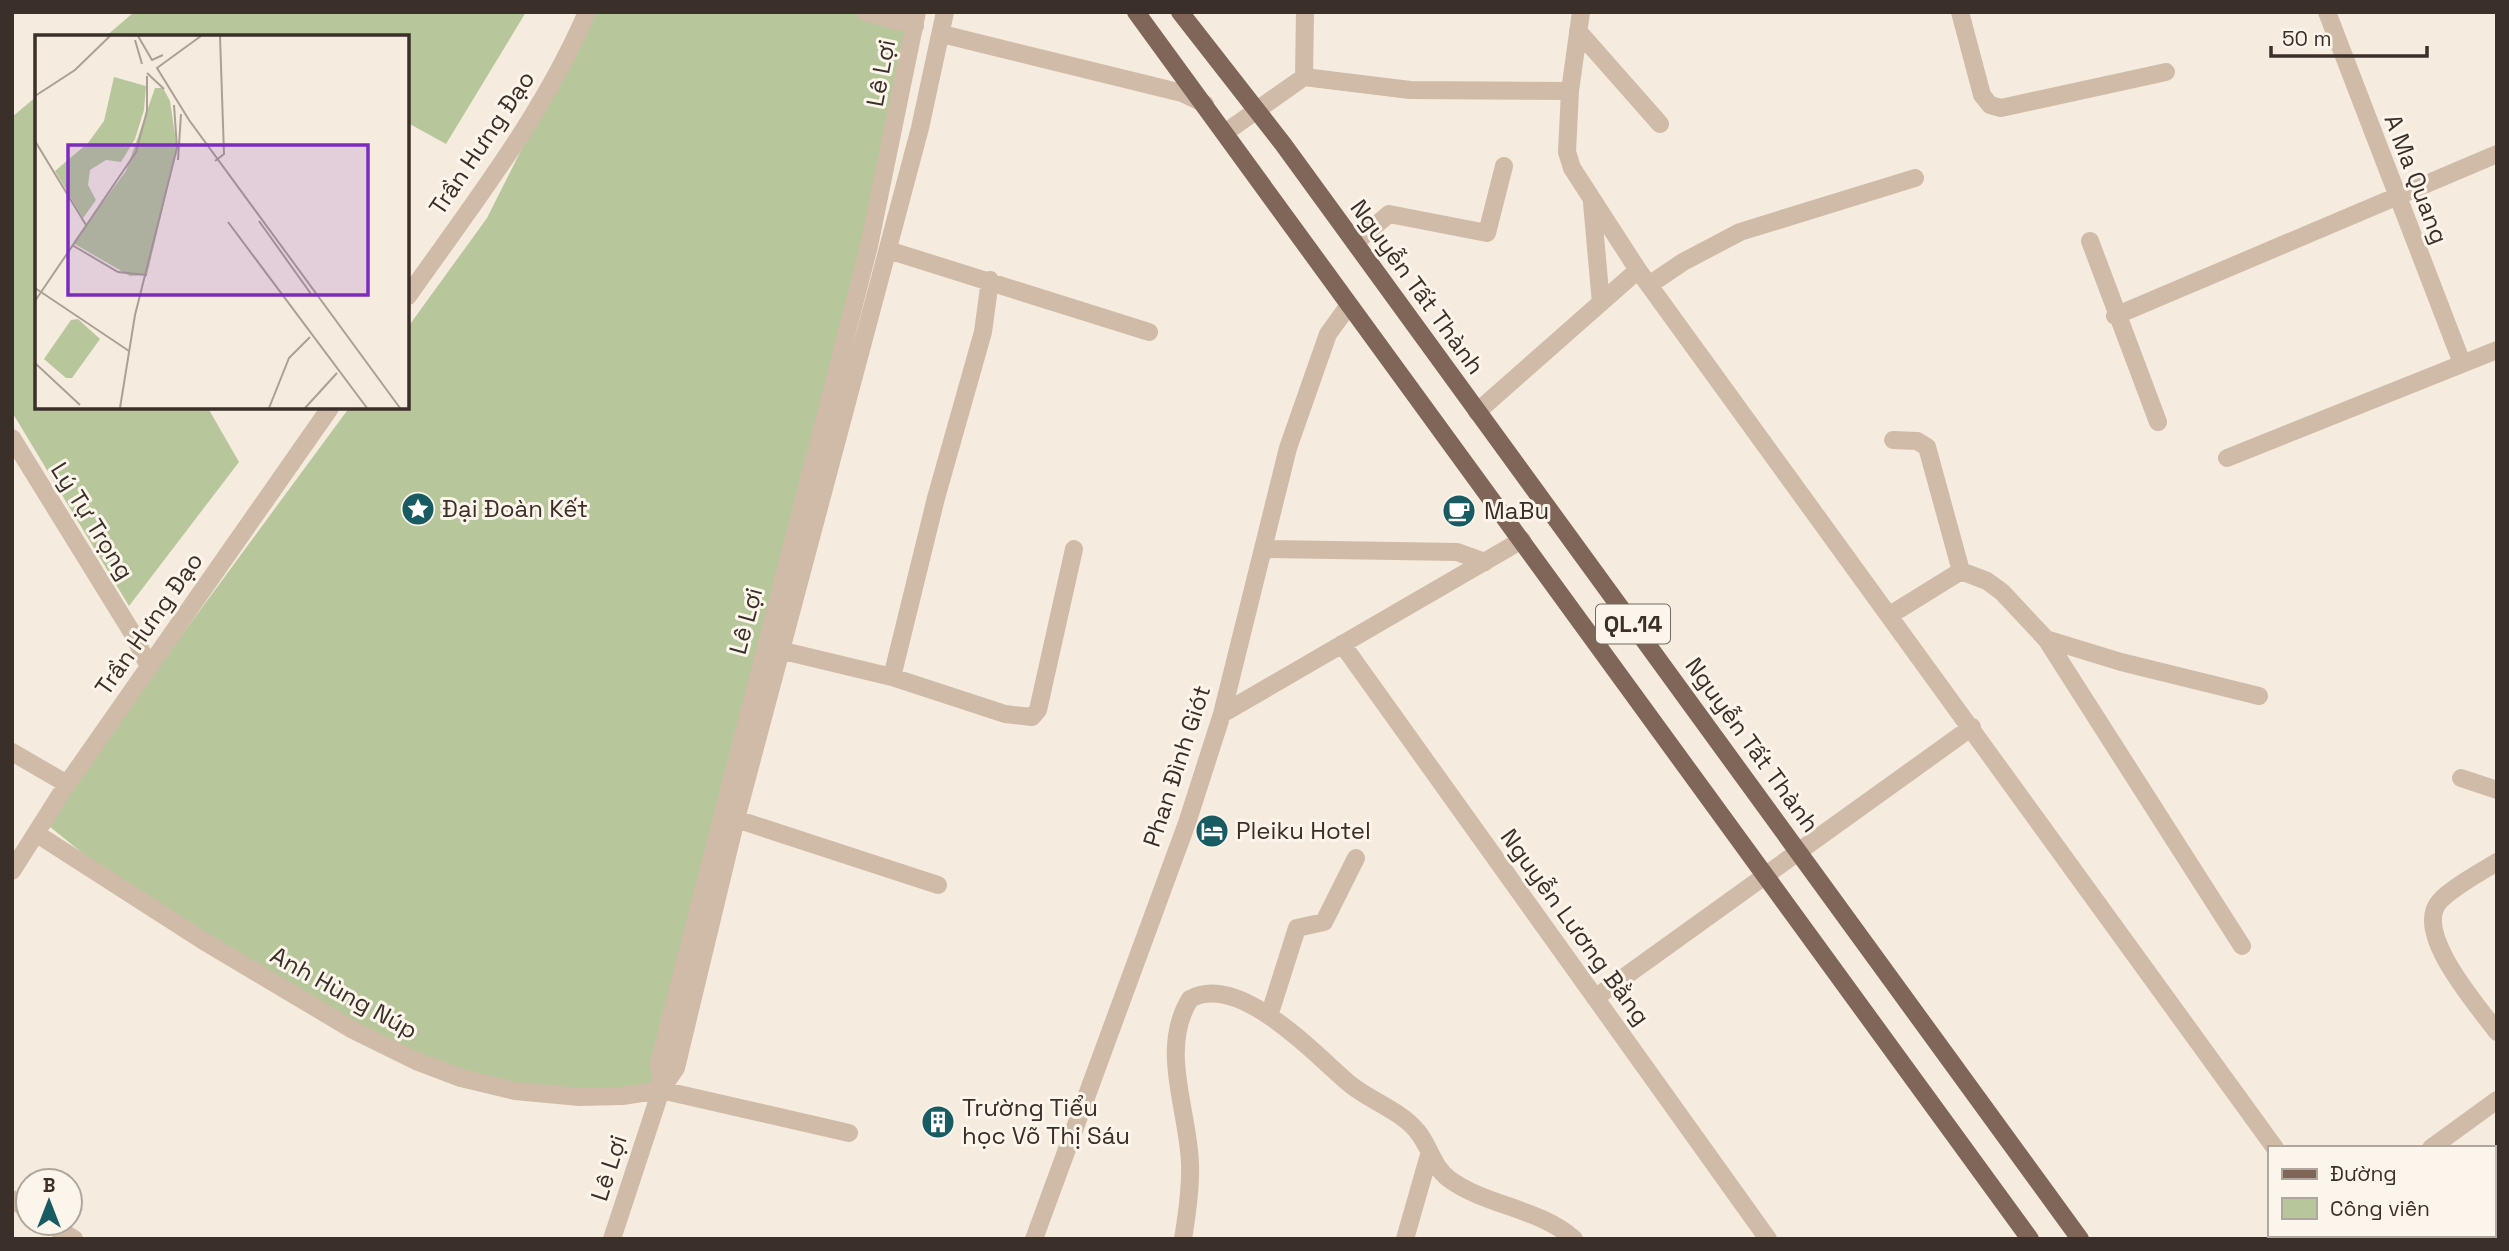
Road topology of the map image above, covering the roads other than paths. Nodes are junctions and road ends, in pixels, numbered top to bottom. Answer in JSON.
{"nodes":[{"id":1,"x":587,"y":12,"type":"edge"},
{"id":2,"x":866,"y":12,"type":"edge"},
{"id":3,"x":945,"y":12,"type":"edge"},
{"id":4,"x":1136,"y":12,"type":"edge"},
{"id":5,"x":1180,"y":12,"type":"edge"},
{"id":6,"x":1305,"y":12,"type":"edge"},
{"id":7,"x":1581,"y":12,"type":"edge"},
{"id":8,"x":1960,"y":12,"type":"edge"},
{"id":9,"x":2331,"y":13,"type":"edge"},
{"id":10,"x":916,"y":19,"type":"edge"},
{"id":11,"x":1578,"y":32,"type":"junction"},
{"id":12,"x":942,"y":34,"type":"junction"},
{"id":13,"x":2166,"y":72,"type":"dead end"},
{"id":14,"x":1304,"y":77,"type":"junction"},
{"id":15,"x":1570,"y":91,"type":"junction"},
{"id":16,"x":1206,"y":105,"type":"junction"},
{"id":17,"x":1256,"y":110,"type":"junction"},
{"id":18,"x":1660,"y":124,"type":"dead end"},
{"id":19,"x":1226,"y":132,"type":"junction"},
{"id":20,"x":2497,"y":154,"type":"edge"},
{"id":21,"x":1504,"y":166,"type":"dead end"},
{"id":22,"x":1915,"y":178,"type":"dead end"},
{"id":23,"x":2396,"y":196,"type":"junction"},
{"id":24,"x":1591,"y":199,"type":"junction"},
{"id":25,"x":2090,"y":242,"type":"dead end"},
{"id":26,"x":1355,"y":243,"type":"junction"},
{"id":27,"x":888,"y":250,"type":"junction"},
{"id":28,"x":1638,"y":270,"type":"junction"},
{"id":29,"x":989,"y":280,"type":"junction"},
{"id":30,"x":1649,"y":285,"type":"junction"},
{"id":31,"x":410,"y":293,"type":"edge"},
{"id":32,"x":1601,"y":303,"type":"junction"},
{"id":33,"x":1349,"y":304,"type":"junction"},
{"id":34,"x":2115,"y":316,"type":"junction"},
{"id":35,"x":1149,"y":332,"type":"dead end"},
{"id":36,"x":2497,"y":350,"type":"edge"},
{"id":37,"x":2462,"y":363,"type":"junction"},
{"id":38,"x":329,"y":410,"type":"edge"},
{"id":39,"x":1477,"y":412,"type":"junction"},
{"id":40,"x":2158,"y":422,"type":"dead end"},
{"id":41,"x":12,"y":438,"type":"edge"},
{"id":42,"x":1893,"y":440,"type":"dead end"},
{"id":43,"x":2227,"y":458,"type":"dead end"},
{"id":44,"x":1522,"y":540,"type":"junction"},
{"id":45,"x":1263,"y":549,"type":"junction"},
{"id":46,"x":1074,"y":550,"type":"dead end"},
{"id":47,"x":1485,"y":562,"type":"junction"},
{"id":48,"x":1961,"y":571,"type":"junction"},
{"id":49,"x":1890,"y":615,"type":"junction"},
{"id":50,"x":2046,"y":639,"type":"junction"},
{"id":51,"x":1342,"y":644,"type":"junction"},
{"id":52,"x":773,"y":648,"type":"junction"},
{"id":53,"x":149,"y":667,"type":"junction"},
{"id":54,"x":892,"y":677,"type":"junction"},
{"id":55,"x":2259,"y":696,"type":"dead end"},
{"id":56,"x":1222,"y":714,"type":"junction"},
{"id":57,"x":1972,"y":727,"type":"junction"},
{"id":58,"x":12,"y":752,"type":"edge"},
{"id":59,"x":2461,"y":778,"type":"dead end"},
{"id":60,"x":67,"y":784,"type":"junction"},
{"id":61,"x":2497,"y":790,"type":"edge"},
{"id":62,"x":736,"y":819,"type":"junction"},
{"id":63,"x":37,"y":834,"type":"junction"},
{"id":64,"x":1799,"y":851,"type":"junction"},
{"id":65,"x":1356,"y":858,"type":"dead end"},
{"id":66,"x":2497,"y":862,"type":"edge"},
{"id":67,"x":12,"y":871,"type":"edge"},
{"id":68,"x":1764,"y":876,"type":"junction"},
{"id":69,"x":938,"y":885,"type":"dead end"},
{"id":70,"x":2242,"y":946,"type":"dead end"},
{"id":71,"x":1595,"y":998,"type":"junction"},
{"id":72,"x":1269,"y":1016,"type":"junction"},
{"id":73,"x":2497,"y":1032,"type":"edge"},
{"id":74,"x":661,"y":1090,"type":"junction"},
{"id":75,"x":2497,"y":1100,"type":"edge"},
{"id":76,"x":849,"y":1133,"type":"dead end"},
{"id":77,"x":2274,"y":1146,"type":"edge"},
{"id":78,"x":2434,"y":1146,"type":"edge"},
{"id":79,"x":1429,"y":1154,"type":"junction"},
{"id":80,"x":612,"y":1239,"type":"edge"},
{"id":81,"x":1034,"y":1239,"type":"edge"},
{"id":82,"x":1183,"y":1239,"type":"edge"},
{"id":83,"x":1405,"y":1239,"type":"edge"},
{"id":84,"x":1574,"y":1239,"type":"edge"},
{"id":85,"x":1768,"y":1239,"type":"edge"},
{"id":86,"x":2030,"y":1239,"type":"edge"},
{"id":87,"x":2080,"y":1239,"type":"edge"}],
"edges":[{"from":1,"to":31,"type":"street","name":"Trần Hưng Đạo"},
{"from":2,"to":10,"type":"street"},
{"from":3,"to":12,"type":"street"},
{"from":4,"to":16,"type":"main road","number":"QL.14"},
{"from":5,"to":17,"type":"main road","name":"Nguyễn Tất Thành","number":"QL.14"},
{"from":6,"to":14,"type":"street"},
{"from":7,"to":11,"type":"street"},
{"from":8,"to":13,"type":"street"},
{"from":9,"to":23,"type":"street","name":"A Ma Quang"},
{"from":10,"to":52,"type":"street","name":"Lê Lợi"},
{"from":11,"to":15,"type":"street"},
{"from":11,"to":18,"type":"street"},
{"from":12,"to":16,"type":"street"},
{"from":12,"to":27,"type":"street"},
{"from":14,"to":15,"type":"street"},
{"from":14,"to":17,"type":"street"},
{"from":15,"to":24,"type":"street"},
{"from":16,"to":19,"type":"main road","number":"QL.14"},
{"from":17,"to":19,"type":"street"},
{"from":17,"to":26,"type":"main road","name":"Nguyễn Tất Thành","number":"QL.14"},
{"from":19,"to":33,"type":"main road","number":"QL.14"},
{"from":20,"to":23,"type":"street"},
{"from":21,"to":26,"type":"street"},
{"from":22,"to":30,"type":"street"},
{"from":23,"to":34,"type":"street"},
{"from":23,"to":37,"type":"street","name":"A Ma Quang"},
{"from":24,"to":28,"type":"street"},
{"from":24,"to":32,"type":"street"},
{"from":25,"to":34,"type":"street"},
{"from":26,"to":39,"type":"main road","name":"Nguyễn Tất Thành","number":"QL.14"},
{"from":27,"to":29,"type":"street"},
{"from":27,"to":52,"type":"street"},
{"from":28,"to":30,"type":"street"},
{"from":28,"to":32,"type":"street"},
{"from":29,"to":35,"type":"street"},
{"from":29,"to":54,"type":"street"},
{"from":30,"to":49,"type":"street"},
{"from":32,"to":39,"type":"street"},
{"from":33,"to":44,"type":"main road","number":"QL.14"},
{"from":33,"to":45,"type":"street","name":"Phan Đình Giót"},
{"from":34,"to":40,"type":"street"},
{"from":36,"to":37,"type":"street"},
{"from":37,"to":43,"type":"street"},
{"from":38,"to":53,"type":"street","name":"Trần Hưng Đạo"},
{"from":39,"to":64,"type":"main road","name":"Nguyễn Tất Thành","number":"QL.14"},
{"from":41,"to":53,"type":"street","name":"Lý Tự Trọng"},
{"from":42,"to":48,"type":"street"},
{"from":44,"to":47,"type":"street"},
{"from":44,"to":68,"type":"main road","number":"QL.14"},
{"from":45,"to":47,"type":"street"},
{"from":45,"to":56,"type":"street","name":"Phan Đình Giót"},
{"from":46,"to":54,"type":"street"},
{"from":47,"to":51,"type":"street"},
{"from":48,"to":49,"type":"street"},
{"from":48,"to":50,"type":"street"},
{"from":49,"to":57,"type":"street"},
{"from":50,"to":55,"type":"street"},
{"from":50,"to":70,"type":"street"},
{"from":51,"to":56,"type":"street"},
{"from":51,"to":71,"type":"street","name":"Nguyễn Lương Bằng"},
{"from":52,"to":54,"type":"street"},
{"from":52,"to":62,"type":"street"},
{"from":52,"to":74,"type":"street","name":"Lê Lợi"},
{"from":53,"to":60,"type":"street","name":"Trần Hưng Đạo"},
{"from":56,"to":81,"type":"street","name":"Phan Đình Giót"},
{"from":57,"to":64,"type":"street"},
{"from":57,"to":77,"type":"street"},
{"from":58,"to":60,"type":"street"},
{"from":59,"to":61,"type":"street"},
{"from":60,"to":63,"type":"street","name":"Trần Hưng Đạo"},
{"from":62,"to":69,"type":"street"},
{"from":62,"to":74,"type":"street"},
{"from":63,"to":67,"type":"street","name":"Trần Hưng Đạo"},
{"from":63,"to":74,"type":"street","name":"Anh Hùng Núp"},
{"from":64,"to":68,"type":"street"},
{"from":64,"to":87,"type":"main road","name":"Nguyễn Tất Thành","number":"QL.14"},
{"from":65,"to":72,"type":"street"},
{"from":66,"to":73,"type":"street"},
{"from":68,"to":71,"type":"street"},
{"from":68,"to":86,"type":"main road","number":"QL.14"},
{"from":71,"to":85,"type":"street","name":"Nguyễn Lương Bằng"},
{"from":72,"to":79,"type":"street"},
{"from":72,"to":82,"type":"street"},
{"from":74,"to":76,"type":"street"},
{"from":74,"to":80,"type":"street","name":"Lê Lợi"},
{"from":75,"to":78,"type":"street"},
{"from":79,"to":83,"type":"street"},
{"from":79,"to":84,"type":"street"}]}
